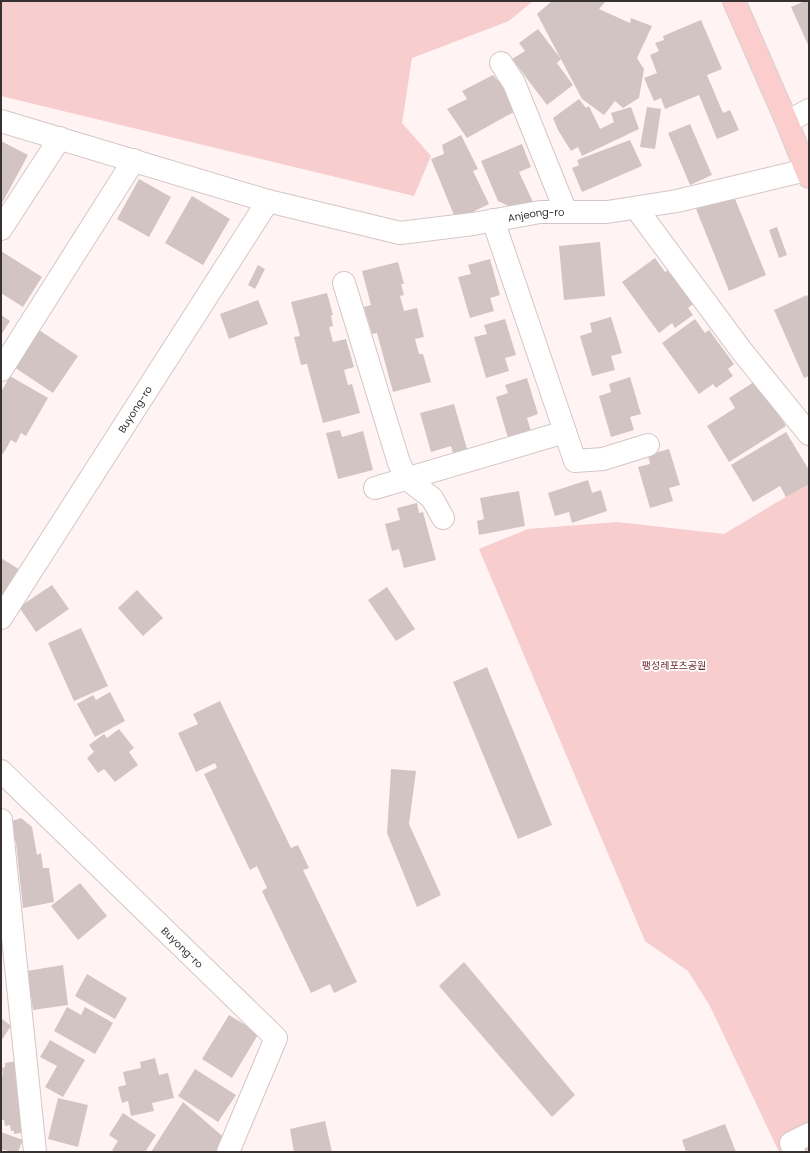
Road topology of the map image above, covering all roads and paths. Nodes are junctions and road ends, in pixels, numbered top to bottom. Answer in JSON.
{"nodes":[{"id":1,"x":734,"y":1,"type":"edge"},
{"id":2,"x":501,"y":63,"type":"dead end"},
{"id":3,"x":809,"y":110,"type":"edge"},
{"id":4,"x":1,"y":122,"type":"edge"},
{"id":5,"x":787,"y":122,"type":"junction"},
{"id":6,"x":60,"y":138,"type":"junction"},
{"id":7,"x":134,"y":160,"type":"junction"},
{"id":8,"x":807,"y":174,"type":"edge"},
{"id":9,"x":268,"y":200,"type":"junction"},
{"id":10,"x":636,"y":208,"type":"junction"},
{"id":11,"x":566,"y":212,"type":"junction"},
{"id":12,"x":493,"y":220,"type":"junction"},
{"id":13,"x":1,"y":229,"type":"edge"},
{"id":14,"x":344,"y":283,"type":"dead end"},
{"id":15,"x":1,"y":370,"type":"edge"},
{"id":16,"x":565,"y":432,"type":"junction"},
{"id":17,"x":809,"y":434,"type":"edge"},
{"id":18,"x":648,"y":445,"type":"dead end"},
{"id":19,"x":407,"y":479,"type":"junction"},
{"id":20,"x":375,"y":488,"type":"dead end"},
{"id":21,"x":443,"y":518,"type":"dead end"},
{"id":22,"x":1,"y":618,"type":"edge"},
{"id":23,"x":1,"y":771,"type":"edge"},
{"id":24,"x":1,"y":820,"type":"edge"},
{"id":25,"x":809,"y":1134,"type":"edge"},
{"id":26,"x":35,"y":1152,"type":"edge"},
{"id":27,"x":228,"y":1152,"type":"edge"},
{"id":28,"x":794,"y":1152,"type":"edge"}],
"edges":[{"from":1,"to":5,"type":"main road","name":"Anjeong-ro"},
{"from":2,"to":11,"type":"street"},
{"from":3,"to":5,"type":"street"},
{"from":4,"to":6,"type":"street","name":"Anjeong-ro"},
{"from":5,"to":8,"type":"main road","name":"Anjeong-ro"},
{"from":6,"to":7,"type":"street","name":"Anjeong-ro"},
{"from":6,"to":13,"type":"street"},
{"from":7,"to":9,"type":"street","name":"Anjeong-ro"},
{"from":7,"to":15,"type":"street"},
{"from":8,"to":10,"type":"street","name":"Anjeong-ro"},
{"from":9,"to":12,"type":"street","name":"Anjeong-ro"},
{"from":9,"to":22,"type":"street","name":"Buyong-ro"},
{"from":10,"to":11,"type":"street","name":"Anjeong-ro"},
{"from":10,"to":17,"type":"street"},
{"from":11,"to":12,"type":"street","name":"Anjeong-ro"},
{"from":12,"to":16,"type":"street"},
{"from":14,"to":19,"type":"street"},
{"from":16,"to":18,"type":"street"},
{"from":16,"to":19,"type":"street"},
{"from":19,"to":20,"type":"street"},
{"from":19,"to":21,"type":"street"},
{"from":23,"to":27,"type":"street","name":"Buyong-ro"},
{"from":24,"to":26,"type":"street"},
{"from":25,"to":28,"type":"street"}]}
